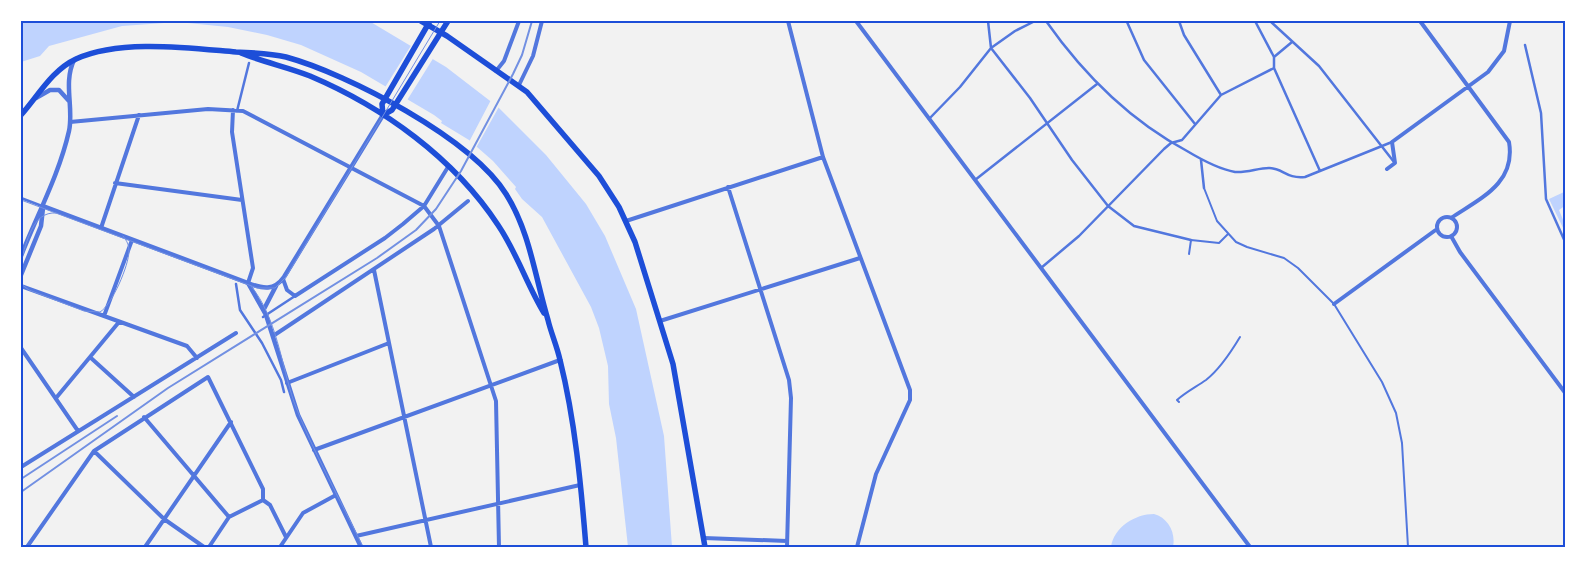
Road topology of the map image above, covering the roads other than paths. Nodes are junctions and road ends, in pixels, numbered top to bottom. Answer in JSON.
{"nodes":[{"id":1,"x":421,"y":21,"type":"edge"},
{"id":2,"x":448,"y":21,"type":"edge"},
{"id":3,"x":519,"y":21,"type":"edge"},
{"id":4,"x":542,"y":21,"type":"edge"},
{"id":5,"x":788,"y":21,"type":"edge"},
{"id":6,"x":856,"y":21,"type":"edge"},
{"id":7,"x":988,"y":21,"type":"edge"},
{"id":8,"x":1035,"y":21,"type":"edge"},
{"id":9,"x":1046,"y":21,"type":"edge"},
{"id":10,"x":1117,"y":21,"type":"edge"},
{"id":11,"x":1179,"y":21,"type":"edge"},
{"id":12,"x":1255,"y":21,"type":"edge"},
{"id":13,"x":1270,"y":21,"type":"edge"},
{"id":14,"x":1420,"y":21,"type":"edge"},
{"id":15,"x":1510,"y":21,"type":"edge"},
{"id":16,"x":1128,"y":22,"type":"edge"},
{"id":17,"x":430,"y":24,"type":"edge"},
{"id":18,"x":442,"y":33,"type":"junction"},
{"id":19,"x":1292,"y":42,"type":"junction"},
{"id":20,"x":1525,"y":46,"type":"dead end"},
{"id":21,"x":991,"y":48,"type":"junction"},
{"id":22,"x":237,"y":52,"type":"junction"},
{"id":23,"x":1274,"y":58,"type":"junction"},
{"id":24,"x":74,"y":60,"type":"junction"},
{"id":25,"x":249,"y":63,"type":"dead end"},
{"id":26,"x":1274,"y":68,"type":"junction"},
{"id":27,"x":495,"y":71,"type":"junction"},
{"id":28,"x":1097,"y":84,"type":"junction"},
{"id":29,"x":519,"y":86,"type":"junction"},
{"id":30,"x":1469,"y":88,"type":"junction"},
{"id":31,"x":1221,"y":94,"type":"junction"},
{"id":32,"x":36,"y":98,"type":"junction"},
{"id":33,"x":1543,"y":100,"type":"dead end"},
{"id":34,"x":69,"y":101,"type":"junction"},
{"id":35,"x":1538,"y":101,"type":"junction"},
{"id":36,"x":235,"y":110,"type":"junction"},
{"id":37,"x":21,"y":114,"type":"edge"},
{"id":38,"x":140,"y":115,"type":"junction"},
{"id":39,"x":383,"y":116,"type":"junction"},
{"id":40,"x":929,"y":119,"type":"junction"},
{"id":41,"x":70,"y":122,"type":"junction"},
{"id":42,"x":1047,"y":123,"type":"junction"},
{"id":43,"x":1195,"y":124,"type":"junction"},
{"id":44,"x":1392,"y":142,"type":"junction"},
{"id":45,"x":1171,"y":143,"type":"junction"},
{"id":46,"x":1382,"y":146,"type":"junction"},
{"id":47,"x":823,"y":157,"type":"junction"},
{"id":48,"x":1201,"y":159,"type":"junction"},
{"id":49,"x":1395,"y":163,"type":"junction"},
{"id":50,"x":351,"y":167,"type":"junction"},
{"id":51,"x":448,"y":167,"type":"junction"},
{"id":52,"x":1387,"y":169,"type":"dead end"},
{"id":53,"x":1320,"y":171,"type":"junction"},
{"id":54,"x":975,"y":180,"type":"junction"},
{"id":55,"x":115,"y":183,"type":"junction"},
{"id":56,"x":728,"y":188,"type":"junction"},
{"id":57,"x":1204,"y":188,"type":"joint"},
{"id":58,"x":21,"y":198,"type":"edge"},
{"id":59,"x":242,"y":200,"type":"junction"},
{"id":60,"x":468,"y":201,"type":"dead end"},
{"id":61,"x":43,"y":206,"type":"junction"},
{"id":62,"x":424,"y":206,"type":"junction"},
{"id":63,"x":1108,"y":206,"type":"junction"},
{"id":64,"x":1451,"y":218,"type":"junction"},
{"id":65,"x":626,"y":221,"type":"junction"},
{"id":66,"x":439,"y":226,"type":"junction"},
{"id":67,"x":100,"y":228,"type":"junction"},
{"id":68,"x":1437,"y":229,"type":"junction"},
{"id":69,"x":1228,"y":234,"type":"junction"},
{"id":70,"x":1451,"y":236,"type":"junction"},
{"id":71,"x":132,"y":240,"type":"junction"},
{"id":72,"x":1191,"y":240,"type":"junction"},
{"id":73,"x":1566,"y":244,"type":"edge"},
{"id":74,"x":1189,"y":254,"type":"dead end"},
{"id":75,"x":21,"y":256,"type":"edge"},
{"id":76,"x":860,"y":258,"type":"junction"},
{"id":77,"x":1041,"y":268,"type":"junction"},
{"id":78,"x":374,"y":270,"type":"junction"},
{"id":79,"x":21,"y":275,"type":"edge"},
{"id":80,"x":283,"y":279,"type":"junction"},
{"id":81,"x":248,"y":283,"type":"junction"},
{"id":82,"x":236,"y":284,"type":"dead end"},
{"id":83,"x":277,"y":285,"type":"junction"},
{"id":84,"x":21,"y":286,"type":"edge"},
{"id":85,"x":760,"y":289,"type":"junction"},
{"id":86,"x":295,"y":296,"type":"junction"},
{"id":87,"x":1334,"y":304,"type":"junction"},
{"id":88,"x":264,"y":309,"type":"junction"},
{"id":89,"x":104,"y":316,"type":"junction"},
{"id":90,"x":265,"y":316,"type":"junction"},
{"id":91,"x":547,"y":320,"type":"junction"},
{"id":92,"x":660,"y":321,"type":"junction"},
{"id":93,"x":119,"y":322,"type":"junction"},
{"id":94,"x":236,"y":333,"type":"dead end"},
{"id":95,"x":273,"y":336,"type":"junction"},
{"id":96,"x":1240,"y":337,"type":"dead end"},
{"id":97,"x":390,"y":343,"type":"junction"},
{"id":98,"x":21,"y":348,"type":"edge"},
{"id":99,"x":91,"y":358,"type":"junction"},
{"id":100,"x":197,"y":358,"type":"junction"},
{"id":101,"x":560,"y":360,"type":"junction"},
{"id":102,"x":287,"y":383,"type":"junction"},
{"id":103,"x":492,"y":385,"type":"junction"},
{"id":104,"x":284,"y":392,"type":"dead end"},
{"id":105,"x":1566,"y":394,"type":"edge"},
{"id":106,"x":134,"y":397,"type":"junction"},
{"id":107,"x":56,"y":398,"type":"junction"},
{"id":108,"x":1179,"y":402,"type":"dead end"},
{"id":109,"x":144,"y":417,"type":"junction"},
{"id":110,"x":405,"y":417,"type":"junction"},
{"id":111,"x":231,"y":422,"type":"junction"},
{"id":112,"x":78,"y":431,"type":"junction"},
{"id":113,"x":314,"y":450,"type":"junction"},
{"id":114,"x":94,"y":451,"type":"junction"},
{"id":115,"x":21,"y":467,"type":"edge"},
{"id":116,"x":192,"y":474,"type":"junction"},
{"id":117,"x":580,"y":485,"type":"junction"},
{"id":118,"x":336,"y":495,"type":"junction"},
{"id":119,"x":264,"y":500,"type":"junction"},
{"id":120,"x":498,"y":505,"type":"junction"},
{"id":121,"x":230,"y":517,"type":"junction"},
{"id":122,"x":164,"y":519,"type":"junction"},
{"id":123,"x":426,"y":521,"type":"junction"},
{"id":124,"x":356,"y":536,"type":"junction"},
{"id":125,"x":286,"y":537,"type":"junction"},
{"id":126,"x":704,"y":538,"type":"junction"},
{"id":127,"x":787,"y":541,"type":"junction"},
{"id":128,"x":29,"y":546,"type":"edge"},
{"id":129,"x":144,"y":547,"type":"edge"},
{"id":130,"x":204,"y":547,"type":"edge"},
{"id":131,"x":209,"y":547,"type":"edge"},
{"id":132,"x":280,"y":547,"type":"edge"},
{"id":133,"x":361,"y":547,"type":"edge"},
{"id":134,"x":432,"y":547,"type":"edge"},
{"id":135,"x":499,"y":547,"type":"edge"},
{"id":136,"x":586,"y":547,"type":"edge"},
{"id":137,"x":705,"y":547,"type":"edge"},
{"id":138,"x":787,"y":547,"type":"edge"},
{"id":139,"x":858,"y":547,"type":"edge"},
{"id":140,"x":1250,"y":547,"type":"edge"},
{"id":141,"x":1408,"y":547,"type":"edge"}],
"edges":[{"from":1,"to":17,"type":"main road"},
{"from":2,"to":18,"type":"main road"},
{"from":3,"to":27,"type":"street"},
{"from":4,"to":29,"type":"street"},
{"from":5,"to":47,"type":"street"},
{"from":6,"to":40,"type":"street"},
{"from":7,"to":21,"type":"street"},
{"from":8,"to":21,"type":"street"},
{"from":9,"to":28,"type":"street"},
{"from":10,"to":16,"type":"street"},
{"from":11,"to":31,"type":"street"},
{"from":12,"to":23,"type":"street"},
{"from":13,"to":19,"type":"street"},
{"from":14,"to":30,"type":"street"},
{"from":15,"to":30,"type":"street"},
{"from":16,"to":43,"type":"street"},
{"from":17,"to":18,"type":"main road"},
{"from":17,"to":39,"type":"main road"},
{"from":18,"to":27,"type":"main road"},
{"from":18,"to":39,"type":"main road"},
{"from":19,"to":23,"type":"street"},
{"from":19,"to":46,"type":"street"},
{"from":20,"to":35,"type":"street"},
{"from":21,"to":40,"type":"street"},
{"from":21,"to":42,"type":"street"},
{"from":22,"to":24,"type":"main road"},
{"from":22,"to":39,"type":"main road"},
{"from":22,"to":91,"type":"main road"},
{"from":23,"to":26,"type":"street"},
{"from":24,"to":32,"type":"main road"},
{"from":24,"to":34,"type":"street"},
{"from":25,"to":36,"type":"street"},
{"from":26,"to":31,"type":"street"},
{"from":26,"to":53,"type":"street"},
{"from":27,"to":29,"type":"main road"},
{"from":28,"to":42,"type":"street"},
{"from":28,"to":45,"type":"street"},
{"from":29,"to":65,"type":"main road"},
{"from":30,"to":44,"type":"street"},
{"from":30,"to":64,"type":"street"},
{"from":31,"to":43,"type":"street"},
{"from":32,"to":34,"type":"street"},
{"from":32,"to":37,"type":"main road"},
{"from":33,"to":35,"type":"street"},
{"from":34,"to":41,"type":"street"},
{"from":35,"to":73,"type":"street"},
{"from":36,"to":38,"type":"street"},
{"from":36,"to":50,"type":"street"},
{"from":36,"to":59,"type":"street"},
{"from":38,"to":41,"type":"street"},
{"from":38,"to":55,"type":"street"},
{"from":39,"to":50,"type":"street"},
{"from":39,"to":51,"type":"main road"},
{"from":40,"to":54,"type":"street"},
{"from":41,"to":61,"type":"street"},
{"from":42,"to":54,"type":"street"},
{"from":42,"to":63,"type":"street"},
{"from":43,"to":45,"type":"street"},
{"from":44,"to":46,"type":"street"},
{"from":44,"to":49,"type":"street"},
{"from":45,"to":48,"type":"street"},
{"from":45,"to":63,"type":"street"},
{"from":46,"to":49,"type":"street"},
{"from":46,"to":53,"type":"street"},
{"from":47,"to":56,"type":"street"},
{"from":47,"to":76,"type":"street"},
{"from":48,"to":53,"type":"street"},
{"from":48,"to":57,"type":"street"},
{"from":49,"to":52,"type":"street"},
{"from":50,"to":62,"type":"street"},
{"from":50,"to":80,"type":"street"},
{"from":51,"to":62,"type":"street"},
{"from":51,"to":91,"type":"main road"},
{"from":54,"to":77,"type":"street"},
{"from":55,"to":59,"type":"street"},
{"from":55,"to":67,"type":"street"},
{"from":56,"to":65,"type":"street"},
{"from":56,"to":85,"type":"street"},
{"from":57,"to":69,"type":"lane"},
{"from":58,"to":61,"type":"street"},
{"from":59,"to":81,"type":"street"},
{"from":60,"to":66,"type":"street"},
{"from":61,"to":67,"type":"street"},
{"from":61,"to":75,"type":"street"},
{"from":61,"to":79,"type":"street"},
{"from":62,"to":66,"type":"street"},
{"from":62,"to":86,"type":"street"},
{"from":63,"to":72,"type":"street"},
{"from":63,"to":77,"type":"street"},
{"from":64,"to":68,"type":"street"},
{"from":64,"to":70,"type":"street"},
{"from":65,"to":92,"type":"main road"},
{"from":66,"to":78,"type":"street"},
{"from":66,"to":103,"type":"street"},
{"from":67,"to":71,"type":"street"},
{"from":68,"to":70,"type":"street"},
{"from":68,"to":87,"type":"street"},
{"from":69,"to":72,"type":"lane"},
{"from":69,"to":87,"type":"lane"},
{"from":70,"to":105,"type":"street"},
{"from":71,"to":81,"type":"street"},
{"from":71,"to":89,"type":"street"},
{"from":72,"to":74,"type":"lane"},
{"from":76,"to":85,"type":"street"},
{"from":76,"to":139,"type":"street"},
{"from":77,"to":140,"type":"street"},
{"from":78,"to":95,"type":"street"},
{"from":78,"to":97,"type":"street"},
{"from":80,"to":83,"type":"street"},
{"from":80,"to":86,"type":"street"},
{"from":81,"to":83,"type":"street"},
{"from":81,"to":88,"type":"street"},
{"from":82,"to":104,"type":"street"},
{"from":83,"to":88,"type":"street"},
{"from":84,"to":89,"type":"street"},
{"from":85,"to":92,"type":"street"},
{"from":85,"to":127,"type":"street"},
{"from":86,"to":90,"type":"street"},
{"from":87,"to":141,"type":"lane"},
{"from":88,"to":90,"type":"street"},
{"from":89,"to":93,"type":"street"},
{"from":90,"to":95,"type":"street"},
{"from":91,"to":101,"type":"main road"},
{"from":92,"to":126,"type":"main road"},
{"from":93,"to":99,"type":"street"},
{"from":93,"to":100,"type":"street"},
{"from":94,"to":100,"type":"street"},
{"from":95,"to":102,"type":"street"},
{"from":96,"to":108,"type":"lane"},
{"from":97,"to":102,"type":"street"},
{"from":97,"to":110,"type":"street"},
{"from":98,"to":107,"type":"street"},
{"from":99,"to":106,"type":"street"},
{"from":99,"to":107,"type":"street"},
{"from":100,"to":106,"type":"street"},
{"from":101,"to":103,"type":"street"},
{"from":101,"to":117,"type":"main road"},
{"from":102,"to":113,"type":"street"},
{"from":103,"to":110,"type":"street"},
{"from":103,"to":120,"type":"street"},
{"from":106,"to":112,"type":"street"},
{"from":107,"to":112,"type":"street"},
{"from":109,"to":111,"type":"street"},
{"from":109,"to":114,"type":"street"},
{"from":109,"to":116,"type":"street"},
{"from":110,"to":113,"type":"street"},
{"from":110,"to":123,"type":"street"},
{"from":111,"to":116,"type":"street"},
{"from":111,"to":119,"type":"street"},
{"from":112,"to":115,"type":"street"},
{"from":113,"to":118,"type":"street"},
{"from":114,"to":122,"type":"street"},
{"from":114,"to":128,"type":"street"},
{"from":116,"to":121,"type":"street"},
{"from":116,"to":122,"type":"street"},
{"from":117,"to":120,"type":"street"},
{"from":117,"to":136,"type":"main road"},
{"from":118,"to":124,"type":"street"},
{"from":118,"to":125,"type":"street"},
{"from":119,"to":121,"type":"street"},
{"from":119,"to":125,"type":"street"},
{"from":120,"to":123,"type":"street"},
{"from":120,"to":135,"type":"street"},
{"from":121,"to":131,"type":"street"},
{"from":122,"to":129,"type":"street"},
{"from":122,"to":130,"type":"street"},
{"from":123,"to":124,"type":"street"},
{"from":123,"to":134,"type":"street"},
{"from":124,"to":133,"type":"street"},
{"from":125,"to":132,"type":"street"},
{"from":126,"to":127,"type":"street"},
{"from":126,"to":137,"type":"main road"},
{"from":127,"to":138,"type":"street"}]}
